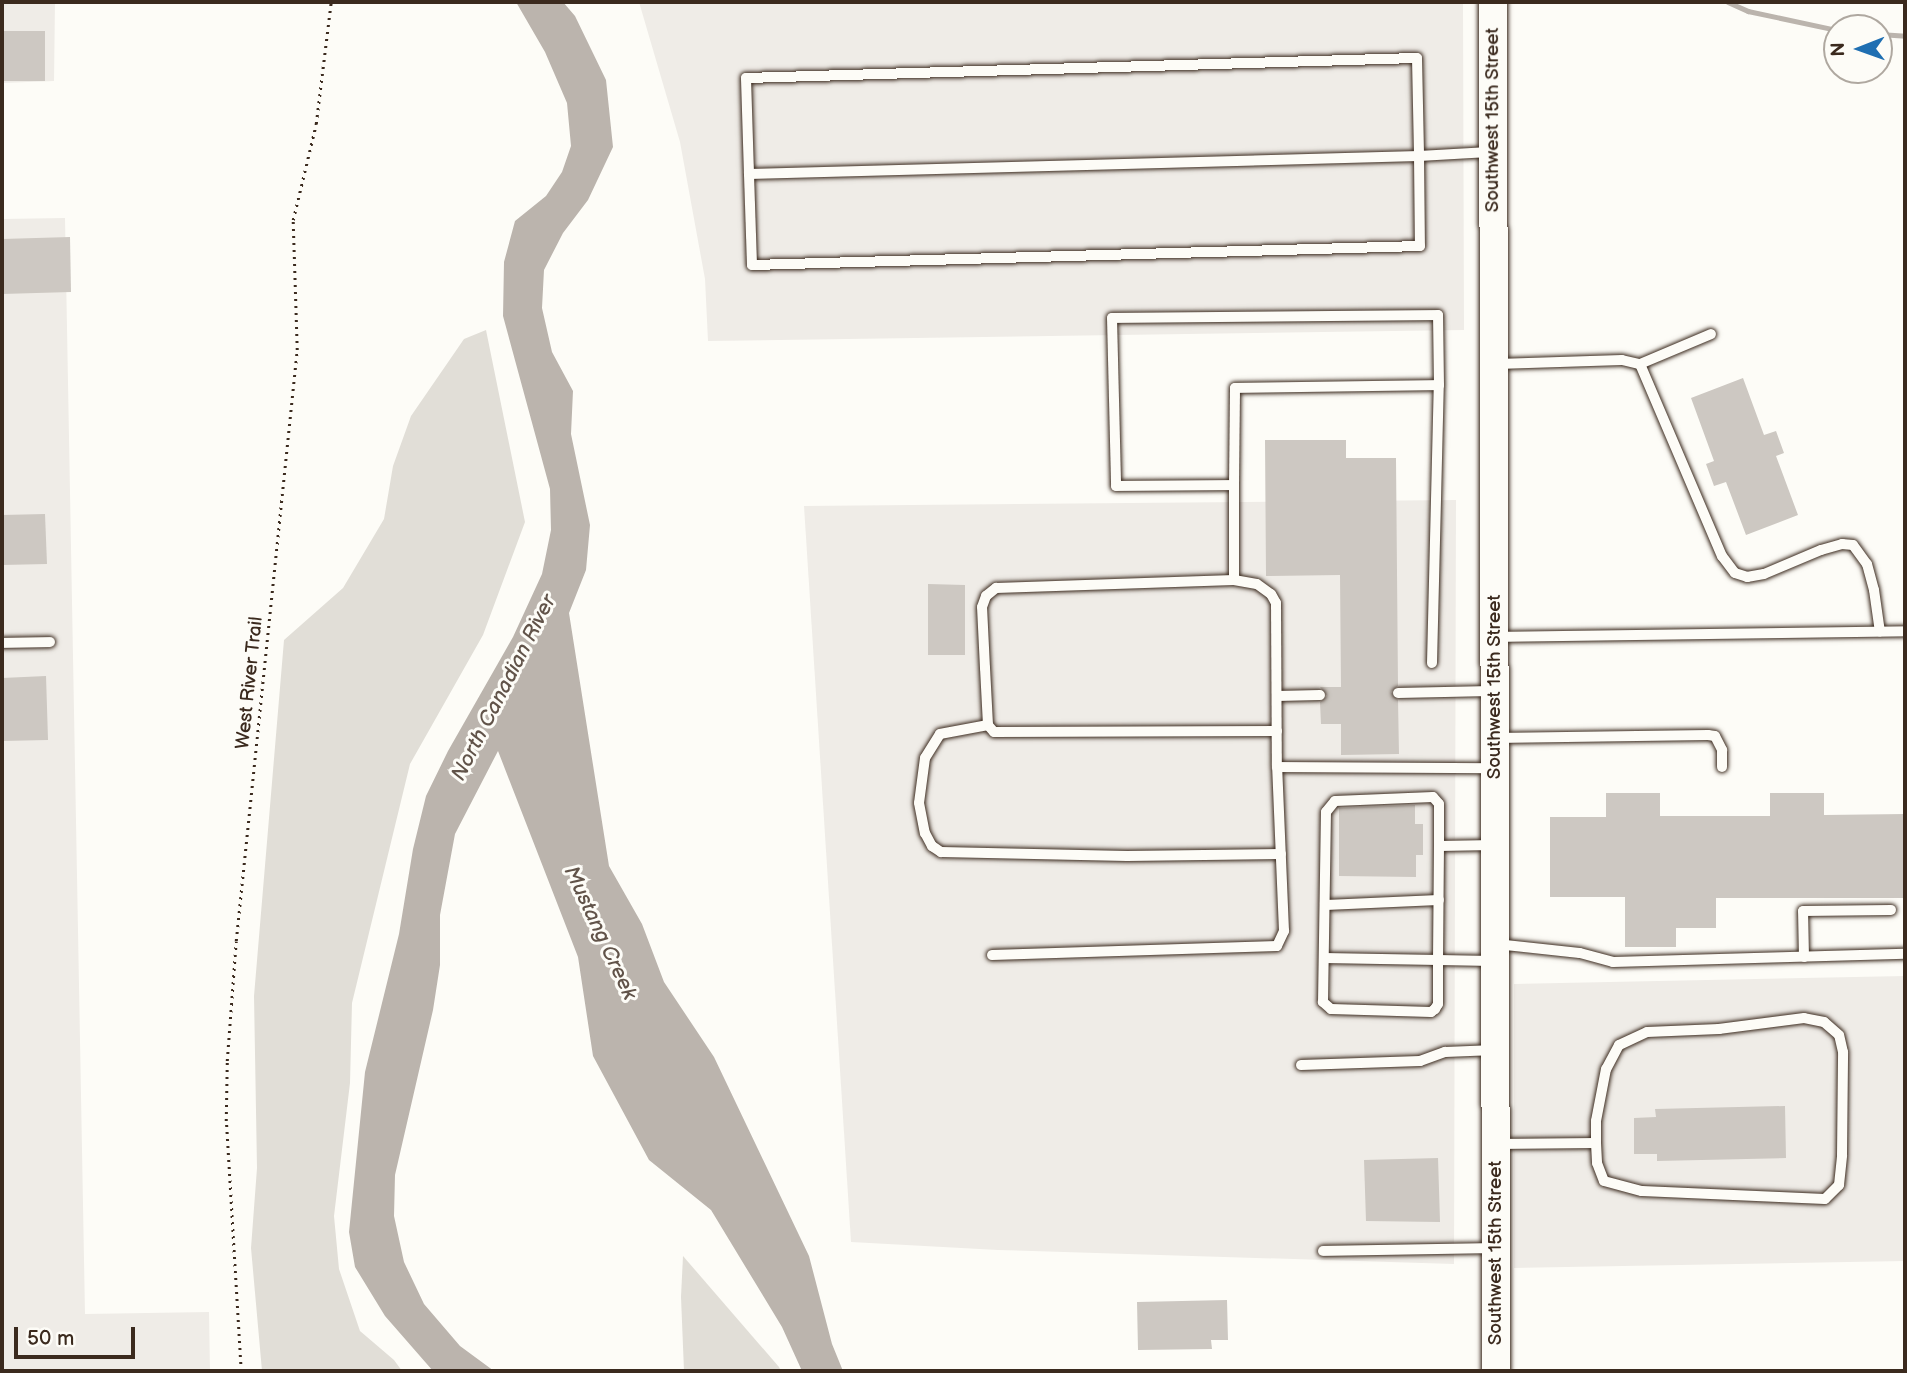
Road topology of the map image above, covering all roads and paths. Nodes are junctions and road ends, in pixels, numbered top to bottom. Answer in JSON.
{"nodes":[{"id":1,"x":331,"y":2,"type":"edge"},
{"id":2,"x":1493,"y":2,"type":"edge"},
{"id":3,"x":1493,"y":152,"type":"junction"},
{"id":4,"x":1419,"y":156,"type":"junction"},
{"id":5,"x":749,"y":174,"type":"junction"},
{"id":6,"x":1711,"y":334,"type":"dead end"},
{"id":7,"x":1494,"y":364,"type":"junction"},
{"id":8,"x":1640,"y":364,"type":"junction"},
{"id":9,"x":1439,"y":385,"type":"junction"},
{"id":10,"x":1234,"y":485,"type":"junction"},
{"id":11,"x":1234,"y":580,"type":"junction"},
{"id":12,"x":1905,"y":631,"type":"edge"},
{"id":13,"x":1880,"y":632,"type":"junction"},
{"id":14,"x":1495,"y":637,"type":"junction"},
{"id":15,"x":50,"y":642,"type":"dead end"},
{"id":16,"x":2,"y":643,"type":"edge"},
{"id":17,"x":1432,"y":663,"type":"dead end"},
{"id":18,"x":1495,"y":691,"type":"junction"},
{"id":19,"x":1398,"y":693,"type":"dead end"},
{"id":20,"x":1320,"y":695,"type":"dead end"},
{"id":21,"x":1277,"y":696,"type":"junction"},
{"id":22,"x":988,"y":725,"type":"junction"},
{"id":23,"x":1277,"y":731,"type":"junction"},
{"id":24,"x":1495,"y":738,"type":"junction"},
{"id":25,"x":1277,"y":766,"type":"junction"},
{"id":26,"x":1722,"y":767,"type":"dead end"},
{"id":27,"x":1495,"y":768,"type":"junction"},
{"id":28,"x":1495,"y":845,"type":"junction"},
{"id":29,"x":1438,"y":846,"type":"junction"},
{"id":30,"x":1281,"y":854,"type":"junction"},
{"id":31,"x":1439,"y":900,"type":"junction"},
{"id":32,"x":1325,"y":905,"type":"junction"},
{"id":33,"x":1891,"y":910,"type":"dead end"},
{"id":34,"x":1496,"y":953,"type":"junction"},
{"id":35,"x":1905,"y":954,"type":"edge"},
{"id":36,"x":992,"y":955,"type":"dead end"},
{"id":37,"x":1804,"y":957,"type":"junction"},
{"id":38,"x":1324,"y":958,"type":"junction"},
{"id":39,"x":1438,"y":960,"type":"junction"},
{"id":40,"x":1496,"y":1050,"type":"junction"},
{"id":41,"x":1301,"y":1065,"type":"dead end"},
{"id":42,"x":1596,"y":1143,"type":"junction"},
{"id":43,"x":1496,"y":1144,"type":"junction"},
{"id":44,"x":1496,"y":1248,"type":"junction"},
{"id":45,"x":1323,"y":1251,"type":"dead end"},
{"id":46,"x":241,"y":1371,"type":"edge"},
{"id":47,"x":1496,"y":1371,"type":"edge"}],
"edges":[{"from":1,"to":46,"type":"path","name":"West River Trail"},
{"from":2,"to":3,"type":"main road","name":"Southwest 15th Street"},
{"from":3,"to":4,"type":"lane"},
{"from":3,"to":7,"type":"main road","name":"Southwest 15th Street"},
{"from":4,"to":5,"type":"lane"},
{"from":4,"to":5,"type":"lane"},
{"from":4,"to":5,"type":"lane"},
{"from":6,"to":8,"type":"lane"},
{"from":7,"to":8,"type":"lane"},
{"from":7,"to":14,"type":"main road","name":"Southwest 15th Street"},
{"from":8,"to":13,"type":"lane"},
{"from":9,"to":10,"type":"lane"},
{"from":9,"to":10,"type":"lane"},
{"from":9,"to":17,"type":"lane"},
{"from":10,"to":11,"type":"lane"},
{"from":11,"to":21,"type":"lane"},
{"from":11,"to":22,"type":"lane"},
{"from":12,"to":13,"type":"lane"},
{"from":13,"to":14,"type":"lane"},
{"from":14,"to":18,"type":"main road","name":"Southwest 15th Street"},
{"from":15,"to":16,"type":"lane"},
{"from":18,"to":19,"type":"lane"},
{"from":18,"to":24,"type":"main road","name":"Southwest 15th Street"},
{"from":20,"to":21,"type":"lane"},
{"from":21,"to":23,"type":"lane"},
{"from":22,"to":23,"type":"lane"},
{"from":22,"to":30,"type":"lane"},
{"from":23,"to":25,"type":"lane"},
{"from":24,"to":26,"type":"lane"},
{"from":24,"to":27,"type":"main road","name":"Southwest 15th Street"},
{"from":25,"to":27,"type":"lane"},
{"from":25,"to":30,"type":"lane"},
{"from":27,"to":28,"type":"main road","name":"Southwest 15th Street"},
{"from":28,"to":29,"type":"lane"},
{"from":28,"to":34,"type":"main road","name":"Southwest 15th Street"},
{"from":29,"to":31,"type":"lane"},
{"from":29,"to":32,"type":"lane"},
{"from":30,"to":36,"type":"lane"},
{"from":31,"to":32,"type":"lane"},
{"from":31,"to":39,"type":"lane"},
{"from":32,"to":38,"type":"lane"},
{"from":33,"to":37,"type":"lane"},
{"from":34,"to":37,"type":"lane"},
{"from":34,"to":39,"type":"lane"},
{"from":34,"to":40,"type":"main road","name":"Southwest 15th Street"},
{"from":35,"to":37,"type":"lane"},
{"from":38,"to":39,"type":"lane"},
{"from":38,"to":39,"type":"lane"},
{"from":40,"to":41,"type":"lane"},
{"from":40,"to":43,"type":"main road","name":"Southwest 15th Street"},
{"from":42,"to":42,"type":"lane"},
{"from":42,"to":43,"type":"lane"},
{"from":43,"to":44,"type":"main road","name":"Southwest 15th Street"},
{"from":44,"to":45,"type":"lane"},
{"from":44,"to":47,"type":"main road","name":"Southwest 15th Street"}]}
